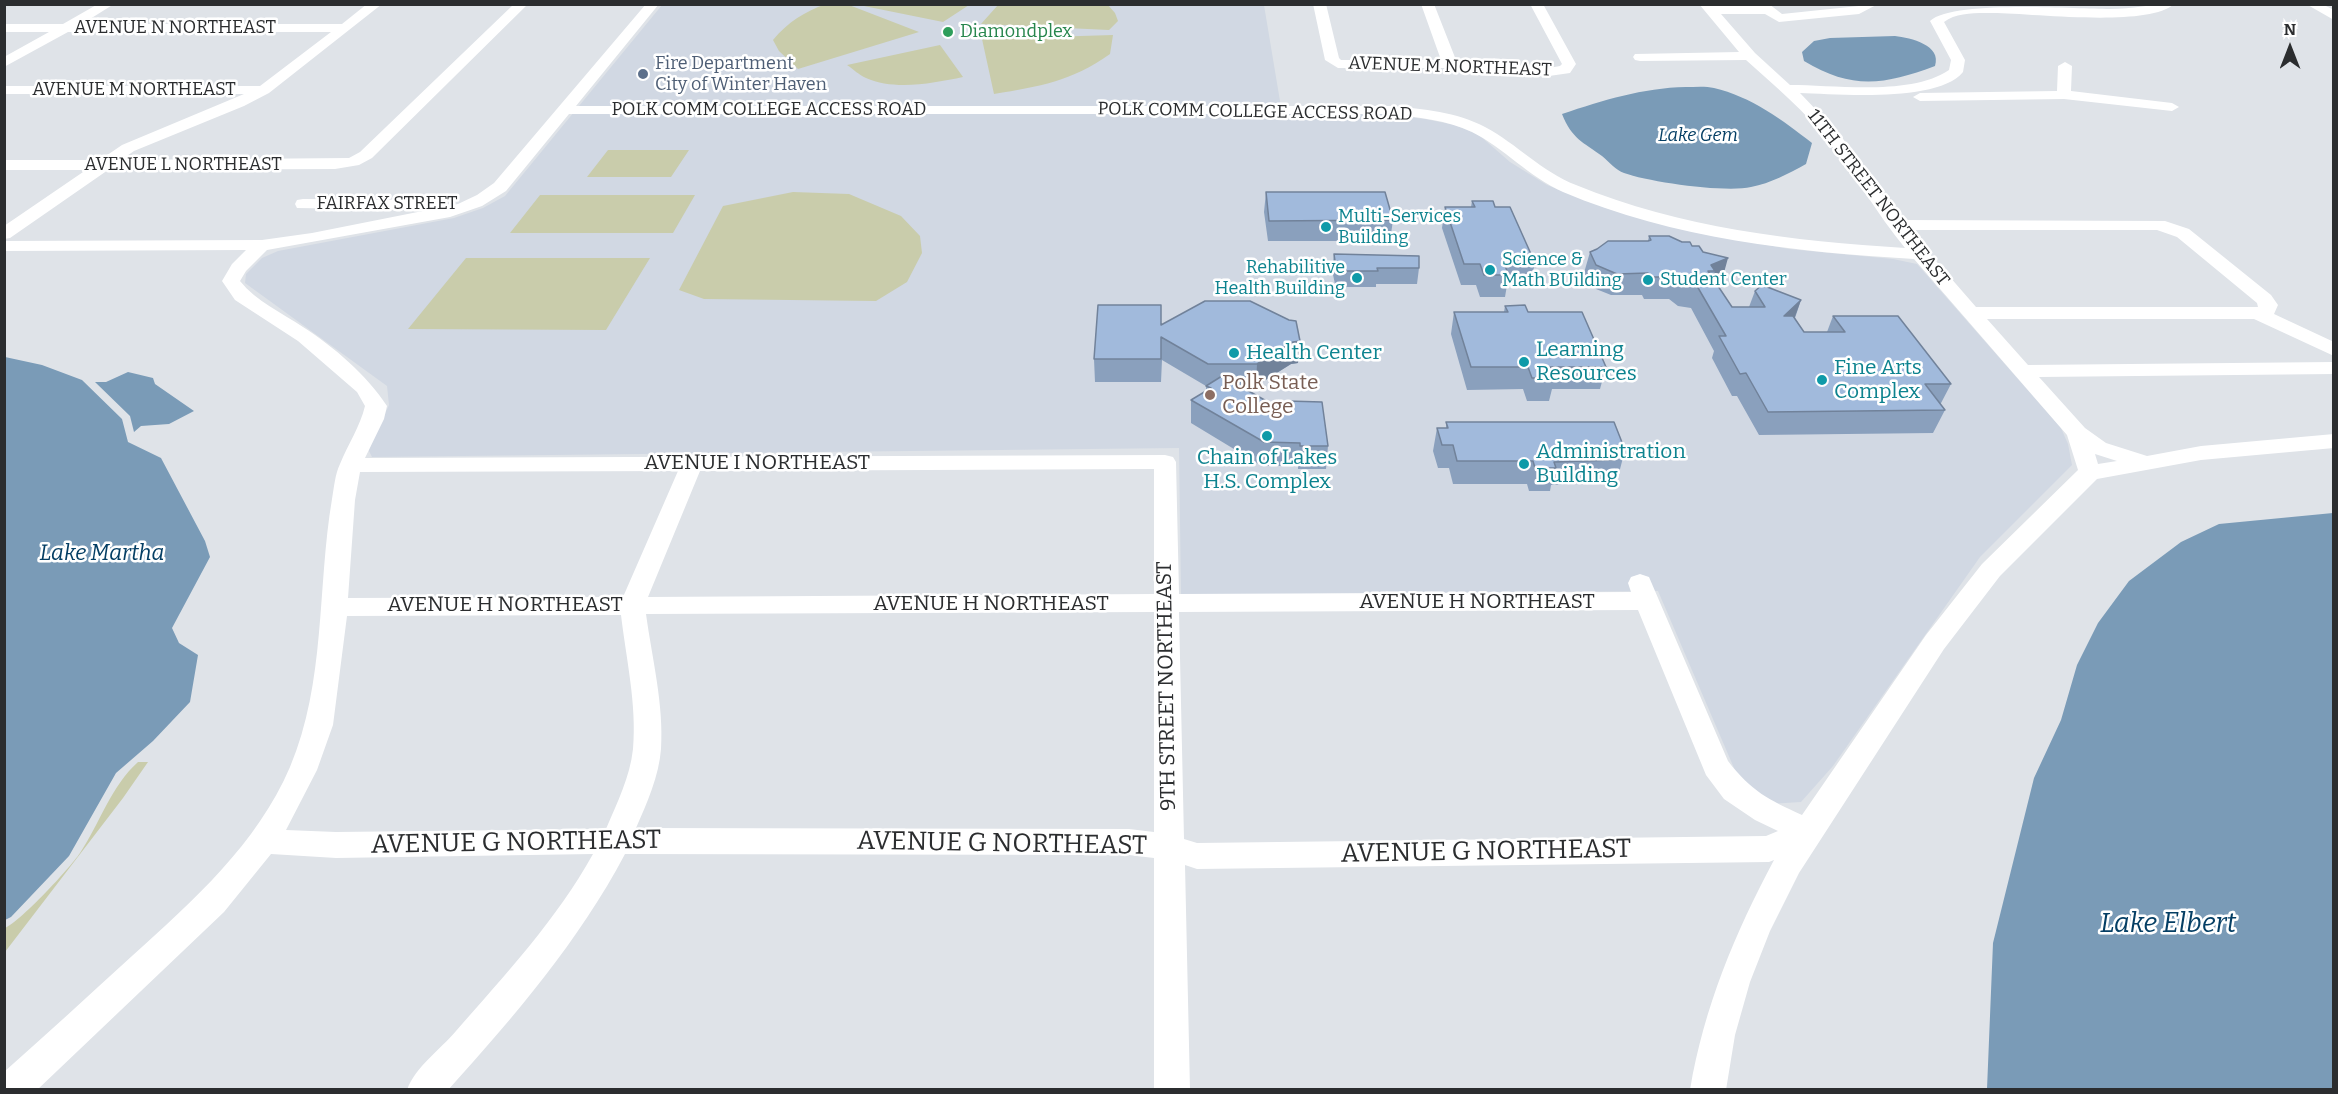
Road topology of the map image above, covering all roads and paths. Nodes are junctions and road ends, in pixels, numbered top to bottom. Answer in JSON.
{"nodes":[{"id":1,"x":108,"y":4,"type":"edge"},
{"id":2,"x":376,"y":4,"type":"edge"},
{"id":3,"x":522,"y":4,"type":"edge"},
{"id":4,"x":653,"y":4,"type":"edge"},
{"id":5,"x":1319,"y":4,"type":"edge"},
{"id":6,"x":1427,"y":4,"type":"edge"},
{"id":7,"x":1536,"y":4,"type":"edge"},
{"id":8,"x":1872,"y":4,"type":"edge"},
{"id":9,"x":2168,"y":4,"type":"edge"},
{"id":10,"x":2312,"y":4,"type":"edge"},
{"id":11,"x":1708,"y":7,"type":"edge"},
{"id":12,"x":1763,"y":7,"type":"edge"},
{"id":13,"x":2334,"y":16,"type":"edge"},
{"id":14,"x":4,"y":28,"type":"edge"},
{"id":15,"x":65,"y":28,"type":"junction"},
{"id":16,"x":346,"y":28,"type":"junction"},
{"id":17,"x":1750,"y":56,"type":"junction"},
{"id":18,"x":1640,"y":57,"type":"dead end"},
{"id":19,"x":4,"y":63,"type":"edge"},
{"id":20,"x":1450,"y":64,"type":"junction"},
{"id":21,"x":2065,"y":66,"type":"dead end"},
{"id":22,"x":1787,"y":89,"type":"junction"},
{"id":23,"x":4,"y":90,"type":"edge"},
{"id":24,"x":264,"y":90,"type":"junction"},
{"id":25,"x":2064,"y":95,"type":"junction"},
{"id":26,"x":1800,"y":101,"type":"junction"},
{"id":27,"x":568,"y":104,"type":"junction"},
{"id":28,"x":2172,"y":107,"type":"dead end"},
{"id":29,"x":4,"y":165,"type":"edge"},
{"id":30,"x":102,"y":165,"type":"junction"},
{"id":31,"x":303,"y":204,"type":"dead end"},
{"id":32,"x":471,"y":205,"type":"junction"},
{"id":33,"x":1896,"y":225,"type":"junction"},
{"id":34,"x":4,"y":234,"type":"edge"},
{"id":35,"x":262,"y":245,"type":"junction"},
{"id":36,"x":4,"y":246,"type":"edge"},
{"id":37,"x":1919,"y":254,"type":"junction"},
{"id":38,"x":1971,"y":313,"type":"junction"},
{"id":39,"x":2258,"y":313,"type":"junction"},
{"id":40,"x":2334,"y":350,"type":"edge"},
{"id":41,"x":2334,"y":368,"type":"edge"},
{"id":42,"x":2021,"y":371,"type":"junction"},
{"id":43,"x":2077,"y":433,"type":"junction"},
{"id":44,"x":2334,"y":441,"type":"edge"},
{"id":45,"x":1165,"y":462,"type":"joint"},
{"id":46,"x":2146,"y":462,"type":"junction"},
{"id":47,"x":692,"y":463,"type":"junction"},
{"id":48,"x":350,"y":465,"type":"junction"},
{"id":49,"x":2081,"y":481,"type":"junction"},
{"id":50,"x":1167,"y":604,"type":"junction"},
{"id":51,"x":632,"y":605,"type":"junction"},
{"id":52,"x":335,"y":607,"type":"junction"},
{"id":53,"x":1807,"y":831,"type":"junction"},
{"id":54,"x":264,"y":841,"type":"junction"},
{"id":55,"x":616,"y":841,"type":"junction"},
{"id":56,"x":1169,"y":847,"type":"junction"},
{"id":57,"x":11,"y":1089,"type":"edge"},
{"id":58,"x":424,"y":1089,"type":"edge"},
{"id":59,"x":1172,"y":1089,"type":"edge"},
{"id":60,"x":1708,"y":1089,"type":"edge"}],
"edges":[{"from":1,"to":15,"type":"street"},
{"from":2,"to":16,"type":"street"},
{"from":3,"to":30,"type":"street","name":"AVENUE L NORTHEAST"},
{"from":4,"to":27,"type":"street"},
{"from":5,"to":20,"type":"street","name":"AVENUE M NORTHEAST"},
{"from":6,"to":20,"type":"street"},
{"from":7,"to":20,"type":"street","name":"AVENUE M NORTHEAST"},
{"from":8,"to":12,"type":"street"},
{"from":9,"to":22,"type":"street"},
{"from":10,"to":13,"type":"street"},
{"from":11,"to":12,"type":"street"},
{"from":11,"to":17,"type":"street","name":"11TH STREET NORTHEAST"},
{"from":14,"to":15,"type":"street","name":"AVENUE N NORTHEAST"},
{"from":15,"to":16,"type":"street","name":"AVENUE N NORTHEAST"},
{"from":15,"to":19,"type":"street"},
{"from":16,"to":24,"type":"street"},
{"from":17,"to":18,"type":"street"},
{"from":17,"to":22,"type":"street","name":"11TH STREET NORTHEAST"},
{"from":21,"to":25,"type":"street"},
{"from":22,"to":26,"type":"street","name":"11TH STREET NORTHEAST"},
{"from":23,"to":24,"type":"street","name":"AVENUE M NORTHEAST"},
{"from":24,"to":30,"type":"street"},
{"from":25,"to":26,"type":"street"},
{"from":25,"to":28,"type":"street"},
{"from":26,"to":33,"type":"street","name":"11TH STREET NORTHEAST"},
{"from":27,"to":32,"type":"street"},
{"from":27,"to":37,"type":"street","name":"POLK COMM COLLEGE ACCESS ROAD"},
{"from":29,"to":30,"type":"street","name":"AVENUE L NORTHEAST"},
{"from":30,"to":34,"type":"street"},
{"from":31,"to":32,"type":"street","name":"FAIRFAX STREET"},
{"from":32,"to":35,"type":"street"},
{"from":33,"to":37,"type":"street","name":"11TH STREET NORTHEAST"},
{"from":33,"to":39,"type":"street"},
{"from":35,"to":36,"type":"street"},
{"from":35,"to":48,"type":"street"},
{"from":37,"to":38,"type":"street","name":"11TH STREET NORTHEAST"},
{"from":38,"to":39,"type":"street"},
{"from":38,"to":42,"type":"street","name":"11TH STREET NORTHEAST"},
{"from":39,"to":40,"type":"street"},
{"from":41,"to":42,"type":"street"},
{"from":42,"to":43,"type":"street","name":"11TH STREET NORTHEAST"},
{"from":43,"to":46,"type":"street"},
{"from":43,"to":49,"type":"street","name":"11TH STREET NORTHEAST"},
{"from":44,"to":46,"type":"street"},
{"from":45,"to":47,"type":"street","name":"AVENUE I NORTHEAST"},
{"from":45,"to":50,"type":"street","name":"9TH STREET NORTHEAST"},
{"from":46,"to":49,"type":"street"},
{"from":47,"to":48,"type":"street","name":"AVENUE I NORTHEAST"},
{"from":47,"to":51,"type":"street"},
{"from":48,"to":52,"type":"street"},
{"from":49,"to":53,"type":"street"},
{"from":50,"to":51,"type":"street","name":"AVENUE H NORTHEAST"},
{"from":50,"to":53,"type":"street","name":"AVENUE H NORTHEAST"},
{"from":50,"to":56,"type":"street","name":"9TH STREET NORTHEAST"},
{"from":51,"to":52,"type":"street","name":"AVENUE H NORTHEAST"},
{"from":51,"to":55,"type":"street"},
{"from":52,"to":54,"type":"street"},
{"from":53,"to":56,"type":"street","name":"AVENUE G NORTHEAST"},
{"from":53,"to":60,"type":"street"},
{"from":54,"to":55,"type":"street","name":"AVENUE G NORTHEAST"},
{"from":54,"to":57,"type":"street"},
{"from":55,"to":56,"type":"street","name":"AVENUE G NORTHEAST"},
{"from":55,"to":58,"type":"street"},
{"from":56,"to":59,"type":"street","name":"9TH STREET NORTHEAST"}]}
